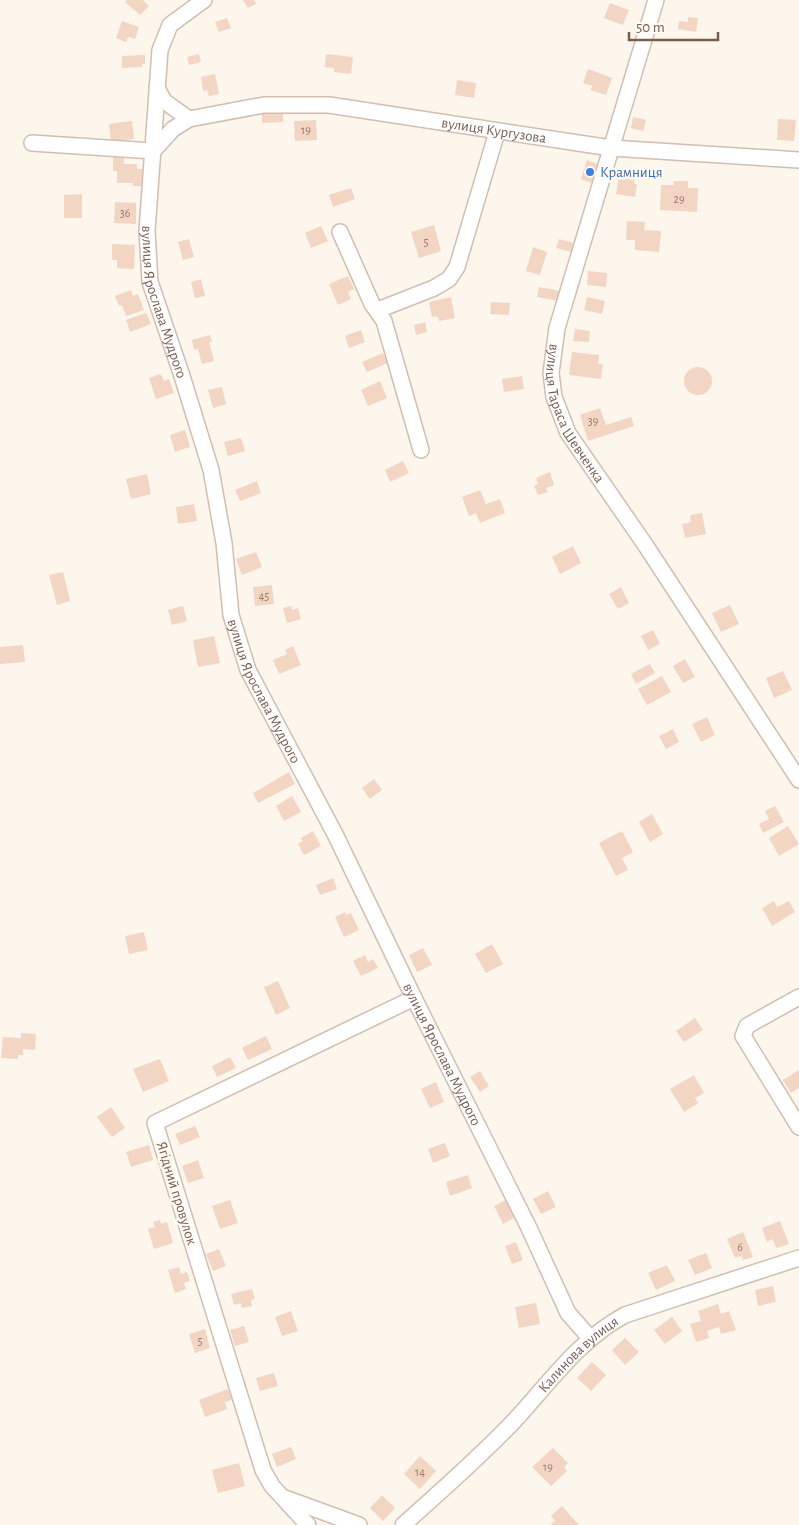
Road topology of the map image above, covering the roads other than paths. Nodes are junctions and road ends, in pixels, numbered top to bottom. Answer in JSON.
{"nodes":[{"id":1,"x":656,"y":0,"type":"edge"},
{"id":2,"x":200,"y":1,"type":"edge"},
{"id":3,"x":157,"y":88,"type":"junction"},
{"id":4,"x":189,"y":119,"type":"junction"},
{"id":5,"x":497,"y":132,"type":"junction"},
{"id":6,"x":32,"y":144,"type":"dead end"},
{"id":7,"x":611,"y":148,"type":"junction"},
{"id":8,"x":153,"y":151,"type":"junction"},
{"id":9,"x":799,"y":160,"type":"edge"},
{"id":10,"x":340,"y":232,"type":"dead end"},
{"id":11,"x":378,"y":310,"type":"junction"},
{"id":12,"x":421,"y":450,"type":"dead end"},
{"id":13,"x":799,"y":779,"type":"edge"},
{"id":14,"x":799,"y":997,"type":"edge"},
{"id":15,"x":414,"y":998,"type":"junction"},
{"id":16,"x":799,"y":1127,"type":"edge"},
{"id":17,"x":799,"y":1258,"type":"edge"},
{"id":18,"x":590,"y":1338,"type":"junction"},
{"id":19,"x":281,"y":1496,"type":"junction"},
{"id":20,"x":308,"y":1525,"type":"edge"},
{"id":21,"x":359,"y":1525,"type":"edge"},
{"id":22,"x":403,"y":1525,"type":"edge"}],
"edges":[{"from":1,"to":7,"type":"street","name":"вулиця Тараса Шевченка"},
{"from":2,"to":3,"type":"street","name":"вулиця Ярослава Мудрого"},
{"from":3,"to":4,"type":"street"},
{"from":3,"to":8,"type":"street","name":"вулиця Ярослава Мудрого"},
{"from":4,"to":5,"type":"street","name":"вулиця Кургузова"},
{"from":4,"to":8,"type":"street"},
{"from":5,"to":7,"type":"street","name":"вулиця Кургузова"},
{"from":5,"to":11,"type":"street"},
{"from":6,"to":8,"type":"street"},
{"from":7,"to":9,"type":"street","name":"вулиця Кургузова"},
{"from":7,"to":13,"type":"street","name":"вулиця Тараса Шевченка"},
{"from":8,"to":15,"type":"street","name":"вулиця Ярослава Мудрого"},
{"from":10,"to":11,"type":"street"},
{"from":11,"to":12,"type":"street"},
{"from":14,"to":16,"type":"street"},
{"from":15,"to":18,"type":"street","name":"вулиця Ярослава Мудрого"},
{"from":15,"to":19,"type":"street","name":"Ягідний провулок"},
{"from":17,"to":18,"type":"street","name":"Калинова вулиця"},
{"from":18,"to":22,"type":"street","name":"Калинова вулиця"},
{"from":19,"to":20,"type":"street","name":"Ягідний провулок"},
{"from":19,"to":21,"type":"street"}]}
